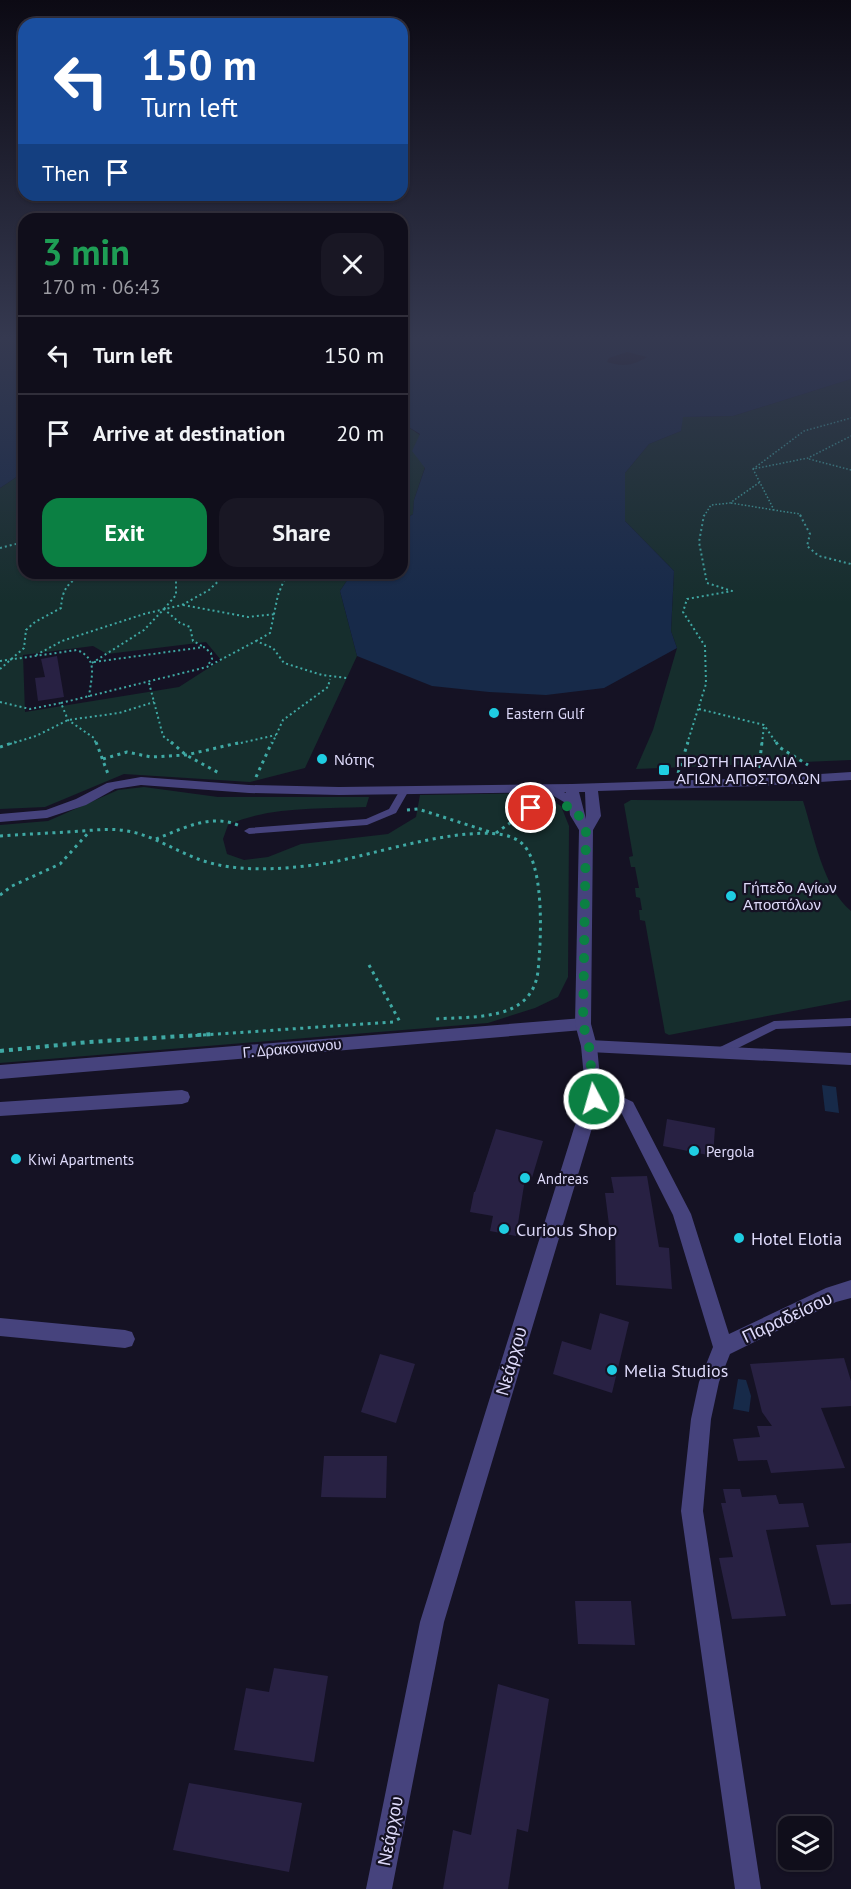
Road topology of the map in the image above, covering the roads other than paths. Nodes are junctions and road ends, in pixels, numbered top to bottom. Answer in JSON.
{"nodes":[{"id":1,"x":851,"y":776,"type":"edge"},
{"id":2,"x":403,"y":792,"type":"junction"},
{"id":3,"x":593,"y":795,"type":"junction"},
{"id":4,"x":573,"y":799,"type":"junction"},
{"id":5,"x":0,"y":818,"type":"edge"},
{"id":6,"x":586,"y":830,"type":"junction"},
{"id":7,"x":249,"y":831,"type":"road end"},
{"id":8,"x":851,"y":1022,"type":"edge"},
{"id":9,"x":583,"y":1024,"type":"junction"},
{"id":10,"x":589,"y":1046,"type":"junction"},
{"id":11,"x":719,"y":1052,"type":"junction"},
{"id":12,"x":851,"y":1059,"type":"edge"},
{"id":13,"x":0,"y":1072,"type":"edge"},
{"id":14,"x":182,"y":1097,"type":"dead end"},
{"id":15,"x":594,"y":1099,"type":"junction"},
{"id":16,"x":0,"y":1109,"type":"edge"},
{"id":17,"x":851,"y":1289,"type":"edge"},
{"id":18,"x":0,"y":1327,"type":"edge"},
{"id":19,"x":125,"y":1339,"type":"dead end"},
{"id":20,"x":723,"y":1347,"type":"junction"},
{"id":21,"x":379,"y":1889,"type":"edge"},
{"id":22,"x":748,"y":1889,"type":"edge"}],
"edges":[{"from":1,"to":3,"type":"street"},
{"from":2,"to":4,"type":"street"},
{"from":2,"to":5,"type":"street"},
{"from":2,"to":7,"type":"lane"},
{"from":3,"to":4,"type":"street"},
{"from":3,"to":6,"type":"street","name":"Νεάρχου"},
{"from":4,"to":6,"type":"street","name":"Νεάρχου"},
{"from":6,"to":9,"type":"street","name":"Νεάρχου"},
{"from":8,"to":11,"type":"lane"},
{"from":9,"to":10,"type":"street","name":"Νεάρχου"},
{"from":9,"to":13,"type":"street","name":"Γ. Δρακονιανου"},
{"from":10,"to":11,"type":"street"},
{"from":10,"to":15,"type":"street","name":"Νεάρχου"},
{"from":11,"to":12,"type":"street"},
{"from":14,"to":16,"type":"street"},
{"from":15,"to":20,"type":"street"},
{"from":15,"to":21,"type":"street","name":"Νεάρχου"},
{"from":17,"to":20,"type":"street","name":"Παραδείσου"},
{"from":18,"to":19,"type":"street"},
{"from":20,"to":22,"type":"street"}]}
